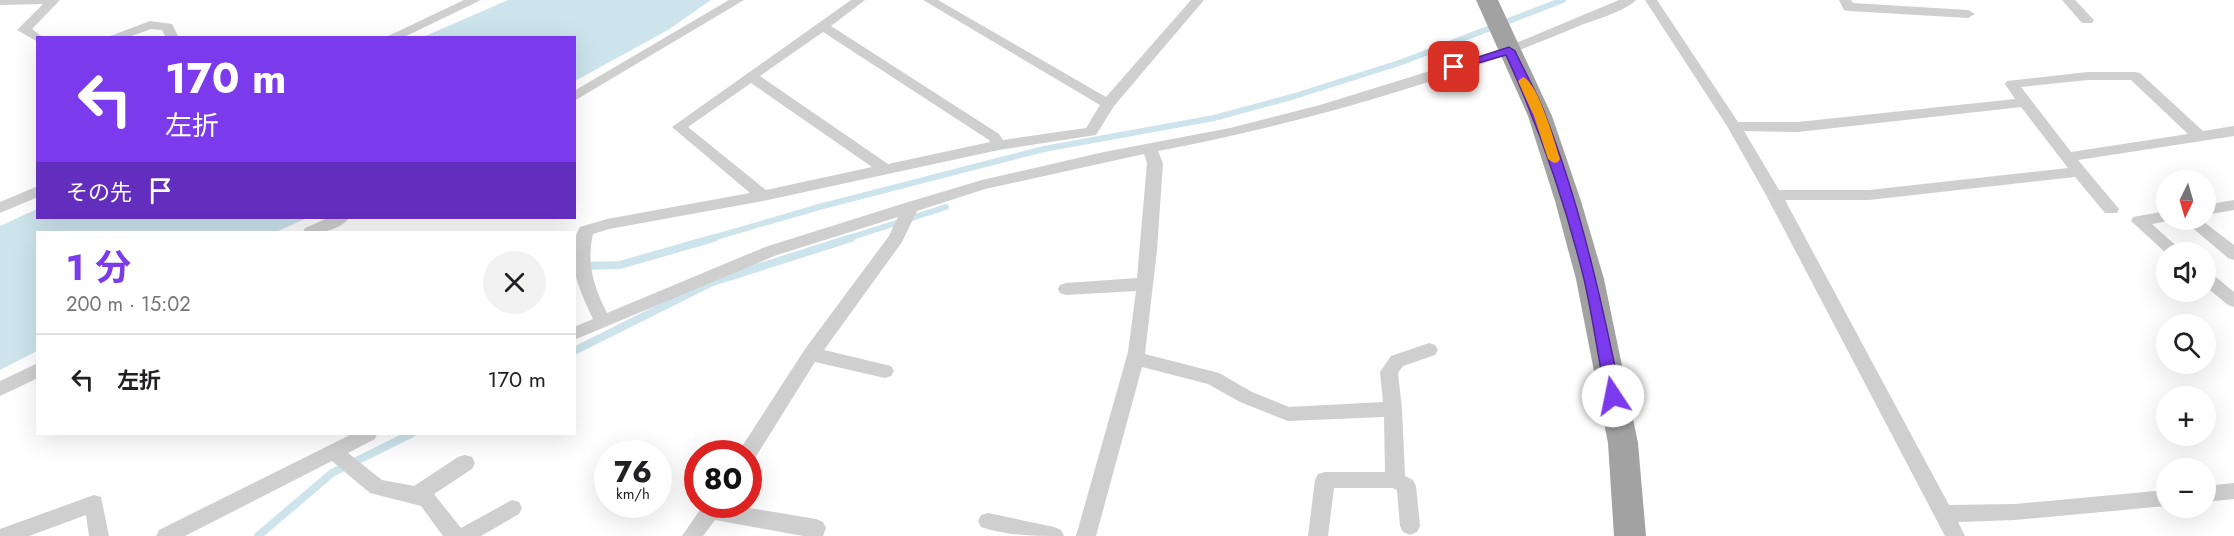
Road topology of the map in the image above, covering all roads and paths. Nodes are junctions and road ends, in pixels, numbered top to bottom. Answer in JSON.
{"nodes":[{"id":1,"x":476,"y":0,"type":"edge"},
{"id":2,"x":738,"y":0,"type":"edge"},
{"id":3,"x":859,"y":0,"type":"edge"},
{"id":4,"x":929,"y":0,"type":"edge"},
{"id":5,"x":1198,"y":0,"type":"edge"},
{"id":6,"x":1630,"y":0,"type":"edge"},
{"id":7,"x":1652,"y":0,"type":"edge"},
{"id":8,"x":1845,"y":0,"type":"edge"},
{"id":9,"x":2068,"y":0,"type":"edge"},
{"id":10,"x":0,"y":1,"type":"edge"},
{"id":11,"x":1493,"y":5,"type":"edge"},
{"id":12,"x":1968,"y":14,"type":"dead end"},
{"id":13,"x":2087,"y":20,"type":"dead end"},
{"id":14,"x":823,"y":26,"type":"junction"},
{"id":15,"x":117,"y":36,"type":"edge"},
{"id":16,"x":172,"y":36,"type":"edge"},
{"id":17,"x":395,"y":36,"type":"edge"},
{"id":18,"x":36,"y":37,"type":"edge"},
{"id":19,"x":1508,"y":49,"type":"junction"},
{"id":20,"x":751,"y":76,"type":"junction"},
{"id":21,"x":576,"y":96,"type":"edge"},
{"id":22,"x":2025,"y":102,"type":"junction"},
{"id":23,"x":1108,"y":104,"type":"junction"},
{"id":24,"x":1734,"y":126,"type":"junction"},
{"id":25,"x":2234,"y":131,"type":"edge"},
{"id":26,"x":1091,"y":132,"type":"junction"},
{"id":27,"x":2199,"y":136,"type":"junction"},
{"id":28,"x":999,"y":145,"type":"junction"},
{"id":29,"x":1150,"y":150,"type":"junction"},
{"id":30,"x":1102,"y":154,"type":"junction"},
{"id":31,"x":2070,"y":157,"type":"junction"},
{"id":32,"x":885,"y":169,"type":"junction"},
{"id":33,"x":2079,"y":172,"type":"junction"},
{"id":34,"x":36,"y":192,"type":"edge"},
{"id":35,"x":1774,"y":195,"type":"junction"},
{"id":36,"x":763,"y":196,"type":"junction"},
{"id":37,"x":0,"y":207,"type":"edge"},
{"id":38,"x":911,"y":207,"type":"junction"},
{"id":39,"x":2232,"y":207,"type":"edge"},
{"id":40,"x":2111,"y":209,"type":"dead end"},
{"id":41,"x":2216,"y":209,"type":"edge"},
{"id":42,"x":2156,"y":218,"type":"edge"},
{"id":43,"x":339,"y":219,"type":"edge"},
{"id":44,"x":2204,"y":230,"type":"edge"},
{"id":45,"x":313,"y":231,"type":"edge"},
{"id":46,"x":2163,"y":242,"type":"edge"},
{"id":47,"x":578,"y":247,"type":"edge"},
{"id":48,"x":2234,"y":254,"type":"edge"},
{"id":49,"x":582,"y":283,"type":"edge"},
{"id":50,"x":1145,"y":284,"type":"junction"},
{"id":51,"x":2216,"y":286,"type":"edge"},
{"id":52,"x":1066,"y":289,"type":"dead end"},
{"id":53,"x":2234,"y":301,"type":"edge"},
{"id":54,"x":603,"y":321,"type":"junction"},
{"id":55,"x":576,"y":333,"type":"edge"},
{"id":56,"x":1428,"y":350,"type":"dead end"},
{"id":57,"x":811,"y":354,"type":"junction"},
{"id":58,"x":1135,"y":358,"type":"junction"},
{"id":59,"x":885,"y":370,"type":"dead end"},
{"id":60,"x":36,"y":371,"type":"edge"},
{"id":61,"x":0,"y":389,"type":"edge"},
{"id":62,"x":1394,"y":409,"type":"junction"},
{"id":63,"x":366,"y":435,"type":"edge"},
{"id":64,"x":756,"y":440,"type":"edge"},
{"id":65,"x":333,"y":451,"type":"junction"},
{"id":66,"x":465,"y":463,"type":"dead end"},
{"id":67,"x":1395,"y":480,"type":"junction"},
{"id":68,"x":2234,"y":491,"type":"edge"},
{"id":69,"x":2216,"y":493,"type":"edge"},
{"id":70,"x":417,"y":495,"type":"junction"},
{"id":71,"x":2156,"y":499,"type":"edge"},
{"id":72,"x":512,"y":508,"type":"dead end"},
{"id":73,"x":1943,"y":514,"type":"junction"},
{"id":74,"x":706,"y":518,"type":"edge"},
{"id":75,"x":762,"y":518,"type":"edge"},
{"id":76,"x":988,"y":521,"type":"dead end"},
{"id":77,"x":1410,"y":526,"type":"dead end"},
{"id":78,"x":6,"y":536,"type":"edge"},
{"id":79,"x":99,"y":536,"type":"edge"},
{"id":80,"x":166,"y":536,"type":"edge"},
{"id":81,"x":455,"y":536,"type":"edge"},
{"id":82,"x":464,"y":536,"type":"edge"},
{"id":83,"x":692,"y":536,"type":"edge"},
{"id":84,"x":813,"y":536,"type":"edge"},
{"id":85,"x":1054,"y":536,"type":"edge"},
{"id":86,"x":1086,"y":536,"type":"edge"},
{"id":87,"x":1318,"y":536,"type":"edge"},
{"id":88,"x":1630,"y":536,"type":"edge"},
{"id":89,"x":1955,"y":536,"type":"edge"}],
"edges":[{"from":1,"to":17,"type":"street"},
{"from":2,"to":21,"type":"street"},
{"from":3,"to":14,"type":"street"},
{"from":4,"to":23,"type":"street"},
{"from":5,"to":23,"type":"street"},
{"from":6,"to":19,"type":"street"},
{"from":7,"to":24,"type":"street"},
{"from":8,"to":12,"type":"street"},
{"from":9,"to":13,"type":"street"},
{"from":10,"to":18,"type":"street"},
{"from":11,"to":19,"type":"highway"},
{"from":14,"to":20,"type":"street"},
{"from":14,"to":28,"type":"street"},
{"from":15,"to":16,"type":"street"},
{"from":19,"to":29,"type":"street"},
{"from":19,"to":88,"type":"highway"},
{"from":20,"to":32,"type":"street"},
{"from":20,"to":36,"type":"street"},
{"from":22,"to":24,"type":"street"},
{"from":22,"to":27,"type":"street"},
{"from":22,"to":31,"type":"street"},
{"from":23,"to":26,"type":"street"},
{"from":24,"to":35,"type":"street"},
{"from":25,"to":27,"type":"street"},
{"from":26,"to":28,"type":"street"},
{"from":26,"to":30,"type":"street"},
{"from":27,"to":31,"type":"street"},
{"from":28,"to":32,"type":"street"},
{"from":29,"to":30,"type":"street"},
{"from":29,"to":50,"type":"street"},
{"from":30,"to":38,"type":"street"},
{"from":31,"to":33,"type":"street"},
{"from":32,"to":36,"type":"street"},
{"from":33,"to":35,"type":"street"},
{"from":33,"to":40,"type":"street"},
{"from":34,"to":37,"type":"street"},
{"from":35,"to":73,"type":"street"},
{"from":36,"to":47,"type":"street"},
{"from":38,"to":54,"type":"street"},
{"from":38,"to":57,"type":"street"},
{"from":39,"to":41,"type":"street"},
{"from":42,"to":46,"type":"street"},
{"from":43,"to":45,"type":"street"},
{"from":44,"to":48,"type":"street"},
{"from":47,"to":49,"type":"street"},
{"from":49,"to":54,"type":"street"},
{"from":50,"to":52,"type":"street"},
{"from":50,"to":58,"type":"street"},
{"from":51,"to":53,"type":"street"},
{"from":54,"to":55,"type":"street"},
{"from":56,"to":62,"type":"street"},
{"from":57,"to":59,"type":"street"},
{"from":57,"to":64,"type":"street"},
{"from":58,"to":62,"type":"street"},
{"from":58,"to":86,"type":"street"},
{"from":60,"to":61,"type":"street"},
{"from":62,"to":67,"type":"street"},
{"from":63,"to":65,"type":"street"},
{"from":65,"to":70,"type":"street"},
{"from":65,"to":80,"type":"street"},
{"from":66,"to":70,"type":"street"},
{"from":67,"to":77,"type":"street"},
{"from":67,"to":87,"type":"street"},
{"from":68,"to":69,"type":"street"},
{"from":70,"to":81,"type":"street"},
{"from":71,"to":73,"type":"street"},
{"from":72,"to":82,"type":"street"},
{"from":73,"to":89,"type":"street"},
{"from":74,"to":83,"type":"street"},
{"from":75,"to":84,"type":"street"},
{"from":76,"to":85,"type":"street"},
{"from":78,"to":79,"type":"street"}]}
